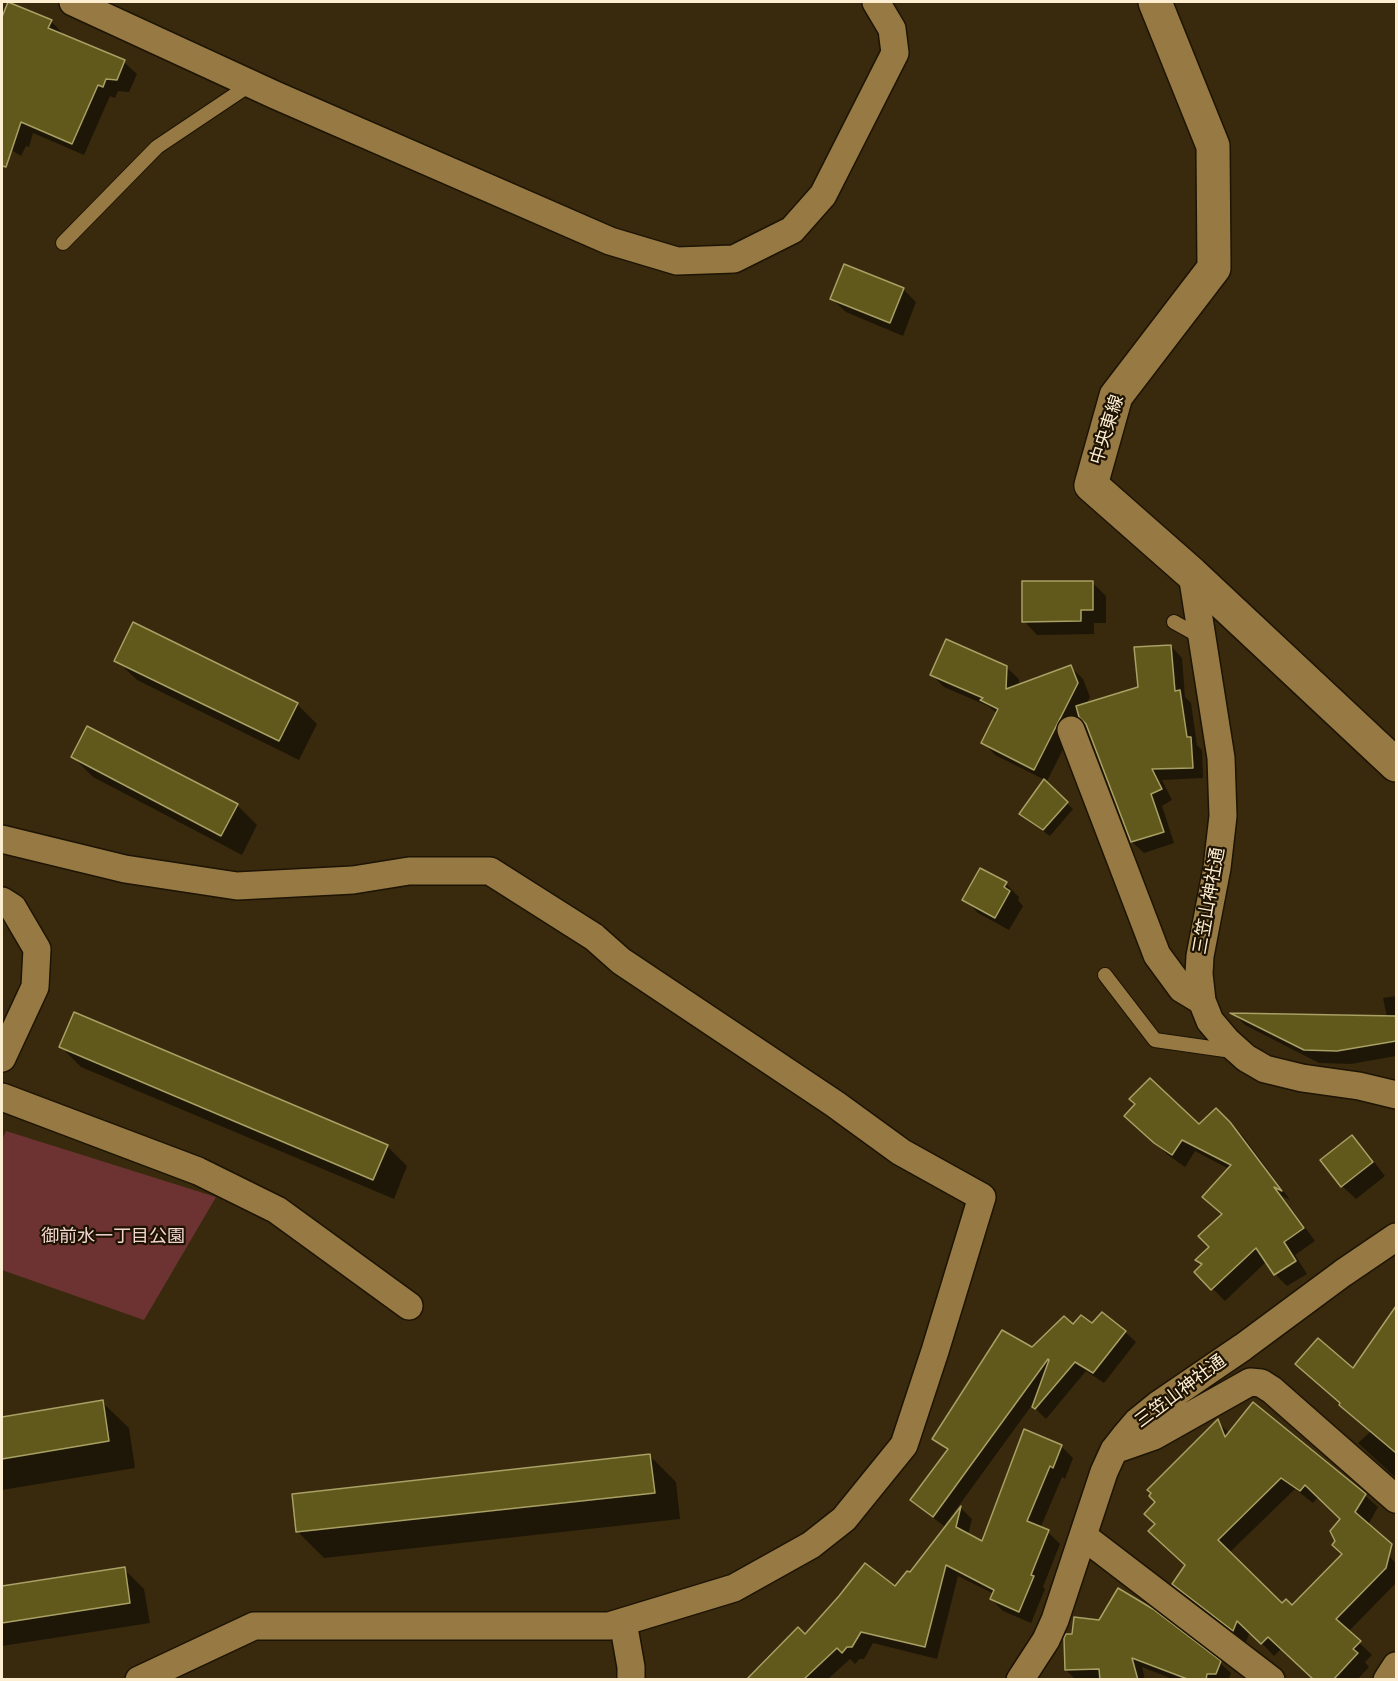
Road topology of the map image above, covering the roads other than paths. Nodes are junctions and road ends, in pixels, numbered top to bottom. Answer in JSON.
{"nodes":[{"id":1,"x":73,"y":2,"type":"edge"},
{"id":2,"x":876,"y":2,"type":"edge"},
{"id":3,"x":1155,"y":2,"type":"edge"},
{"id":4,"x":251,"y":84,"type":"junction"},
{"id":5,"x":63,"y":243,"type":"dead end"},
{"id":6,"x":1192,"y":574,"type":"junction"},
{"id":7,"x":1174,"y":622,"type":"dead end"},
{"id":8,"x":1202,"y":638,"type":"junction"},
{"id":9,"x":1071,"y":730,"type":"dead end"},
{"id":10,"x":1396,"y":765,"type":"edge"},
{"id":11,"x":2,"y":839,"type":"edge"},
{"id":12,"x":2,"y":901,"type":"edge"},
{"id":13,"x":1105,"y":975,"type":"dead end"},
{"id":14,"x":1202,"y":1001,"type":"junction"},
{"id":15,"x":1239,"y":1052,"type":"junction"},
{"id":16,"x":2,"y":1058,"type":"edge"},
{"id":17,"x":1396,"y":1095,"type":"edge"},
{"id":18,"x":2,"y":1097,"type":"edge"},
{"id":19,"x":1396,"y":1236,"type":"edge"},
{"id":20,"x":408,"y":1306,"type":"dead end"},
{"id":21,"x":1114,"y":1450,"type":"junction"},
{"id":22,"x":1396,"y":1499,"type":"edge"},
{"id":23,"x":1083,"y":1536,"type":"junction"},
{"id":24,"x":623,"y":1622,"type":"junction"},
{"id":25,"x":1396,"y":1666,"type":"edge"},
{"id":26,"x":139,"y":1680,"type":"edge"},
{"id":27,"x":631,"y":1680,"type":"edge"},
{"id":28,"x":1020,"y":1680,"type":"edge"},
{"id":29,"x":1271,"y":1680,"type":"edge"},
{"id":30,"x":1387,"y":1680,"type":"edge"}],
"edges":[{"from":1,"to":4,"type":"street"},
{"from":2,"to":4,"type":"street"},
{"from":3,"to":6,"type":"main road","name":"中央東線"},
{"from":4,"to":5,"type":"lane"},
{"from":6,"to":8,"type":"street","name":"三笠山神社通"},
{"from":6,"to":10,"type":"main road","name":"中央東線"},
{"from":7,"to":8,"type":"lane"},
{"from":8,"to":14,"type":"street","name":"三笠山神社通"},
{"from":9,"to":14,"type":"street"},
{"from":11,"to":24,"type":"street"},
{"from":12,"to":16,"type":"street"},
{"from":13,"to":15,"type":"lane"},
{"from":14,"to":15,"type":"street","name":"三笠山神社通"},
{"from":15,"to":17,"type":"street","name":"三笠山神社通"},
{"from":18,"to":20,"type":"street"},
{"from":19,"to":21,"type":"street","name":"三笠山神社通"},
{"from":21,"to":22,"type":"street"},
{"from":21,"to":23,"type":"street","name":"三笠山神社通"},
{"from":23,"to":28,"type":"street","name":"三笠山神社通"},
{"from":23,"to":29,"type":"street"},
{"from":24,"to":26,"type":"street"},
{"from":24,"to":27,"type":"street"},
{"from":25,"to":30,"type":"street"}]}
